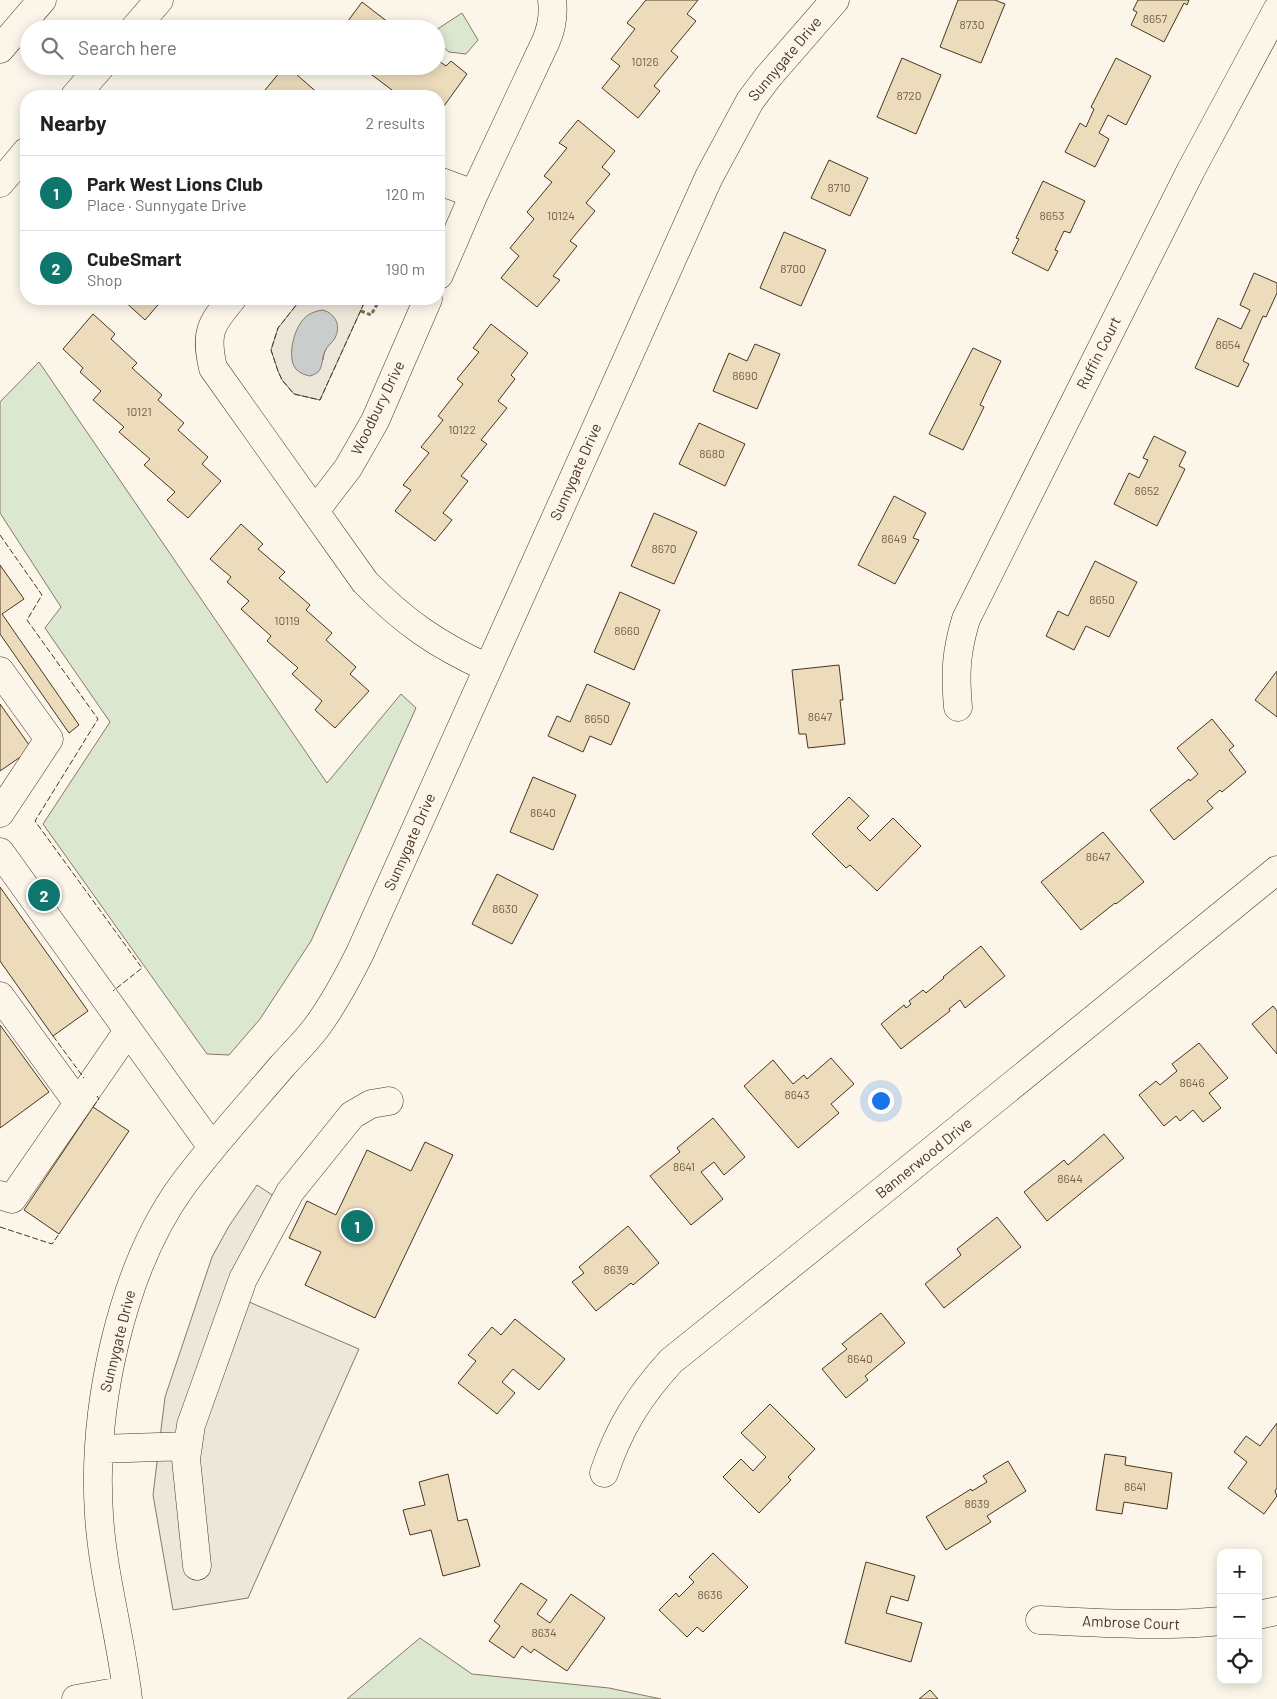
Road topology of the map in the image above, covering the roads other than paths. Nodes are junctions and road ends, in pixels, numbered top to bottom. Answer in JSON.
{"nodes":[{"id":1,"x":42,"y":0,"type":"edge"},
{"id":2,"x":158,"y":0,"type":"edge"},
{"id":3,"x":552,"y":0,"type":"edge"},
{"id":4,"x":835,"y":0,"type":"edge"},
{"id":5,"x":1277,"y":10,"type":"edge"},
{"id":6,"x":25,"y":20,"type":"edge"},
{"id":7,"x":141,"y":20,"type":"edge"},
{"id":8,"x":20,"y":26,"type":"edge"},
{"id":9,"x":0,"y":50,"type":"edge"},
{"id":10,"x":93,"y":75,"type":"edge"},
{"id":11,"x":80,"y":90,"type":"edge"},
{"id":12,"x":20,"y":159,"type":"edge"},
{"id":13,"x":0,"y":183,"type":"edge"},
{"id":14,"x":445,"y":183,"type":"edge"},
{"id":15,"x":474,"y":194,"type":"junction"},
{"id":16,"x":445,"y":260,"type":"edge"},
{"id":17,"x":227,"y":305,"type":"edge"},
{"id":18,"x":425,"y":305,"type":"edge"},
{"id":19,"x":315,"y":511,"type":"junction"},
{"id":20,"x":488,"y":668,"type":"junction"},
{"id":21,"x":0,"y":671,"type":"edge"},
{"id":22,"x":958,"y":707,"type":"dead end"},
{"id":23,"x":0,"y":813,"type":"edge"},
{"id":24,"x":0,"y":852,"type":"edge"},
{"id":25,"x":1277,"y":870,"type":"edge"},
{"id":26,"x":0,"y":996,"type":"edge"},
{"id":27,"x":128,"y":1031,"type":"junction"},
{"id":28,"x":389,"y":1101,"type":"dead end"},
{"id":29,"x":78,"y":1104,"type":"junction"},
{"id":30,"x":212,"y":1148,"type":"junction"},
{"id":31,"x":0,"y":1195,"type":"edge"},
{"id":32,"x":188,"y":1446,"type":"junction"},
{"id":33,"x":99,"y":1449,"type":"junction"},
{"id":34,"x":604,"y":1473,"type":"dead end"},
{"id":35,"x":197,"y":1566,"type":"dead end"},
{"id":36,"x":1277,"y":1611,"type":"edge"},
{"id":37,"x":1262,"y":1614,"type":"edge"},
{"id":38,"x":1040,"y":1620,"type":"dead end"},
{"id":39,"x":1217,"y":1621,"type":"edge"},
{"id":40,"x":127,"y":1695,"type":"edge"},
{"id":41,"x":76,"y":1699,"type":"edge"}],
"edges":[{"from":1,"to":6,"type":"street"},
{"from":2,"to":7,"type":"street"},
{"from":3,"to":15,"type":"street"},
{"from":4,"to":20,"type":"street","name":"Sunnygate Drive"},
{"from":5,"to":22,"type":"street","name":"Ruffin Court"},
{"from":8,"to":9,"type":"street"},
{"from":10,"to":11,"type":"street"},
{"from":12,"to":13,"type":"street"},
{"from":14,"to":15,"type":"street"},
{"from":15,"to":16,"type":"street"},
{"from":17,"to":19,"type":"street"},
{"from":18,"to":19,"type":"street","name":"Woodbury Drive"},
{"from":19,"to":20,"type":"street"},
{"from":20,"to":30,"type":"street","name":"Sunnygate Drive"},
{"from":21,"to":23,"type":"street"},
{"from":24,"to":27,"type":"street"},
{"from":25,"to":34,"type":"street","name":"Bannerwood Drive"},
{"from":26,"to":29,"type":"street"},
{"from":27,"to":29,"type":"street"},
{"from":27,"to":30,"type":"street"},
{"from":28,"to":32,"type":"street"},
{"from":29,"to":31,"type":"street"},
{"from":30,"to":33,"type":"street","name":"Sunnygate Drive"},
{"from":32,"to":33,"type":"street"},
{"from":32,"to":35,"type":"street"},
{"from":33,"to":40,"type":"street","name":"Sunnygate Drive"},
{"from":36,"to":37,"type":"street"},
{"from":38,"to":39,"type":"street","name":"Ambrose Court"},
{"from":40,"to":41,"type":"street"}]}
